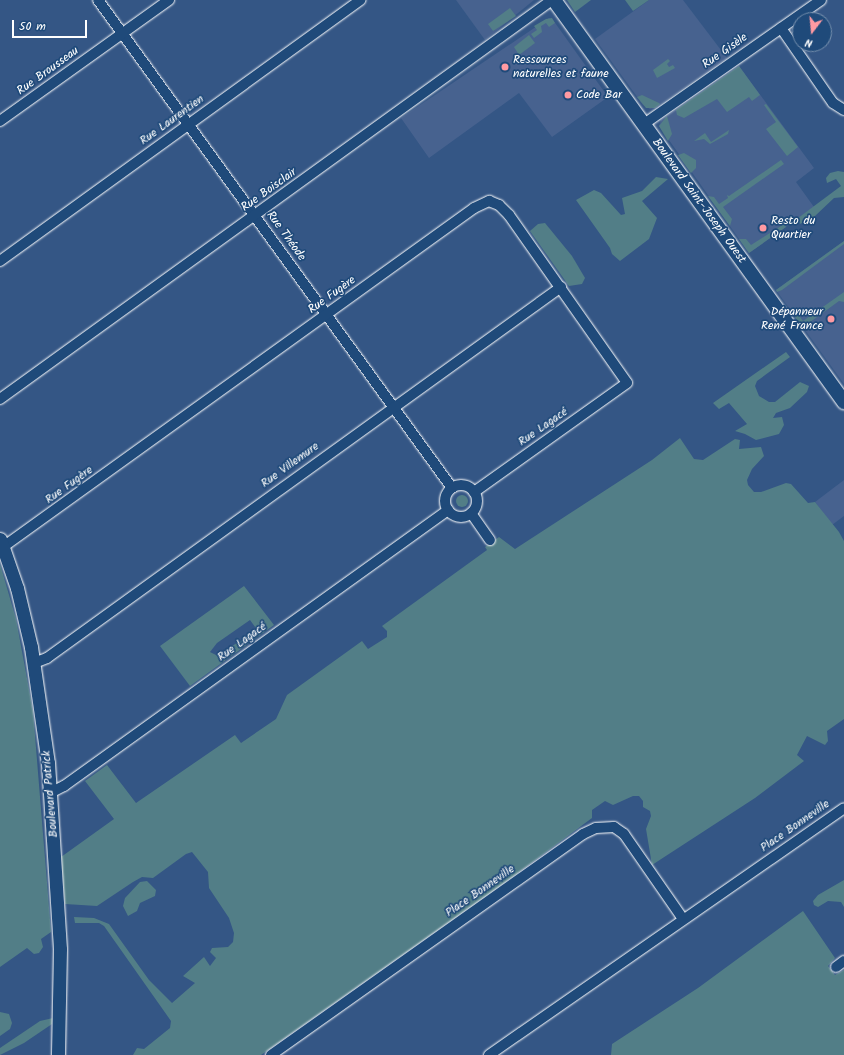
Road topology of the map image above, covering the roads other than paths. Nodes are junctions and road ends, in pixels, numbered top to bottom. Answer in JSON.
{"nodes":[{"id":1,"x":98,"y":0,"type":"edge"},
{"id":2,"x":169,"y":0,"type":"edge"},
{"id":3,"x":360,"y":0,"type":"edge"},
{"id":4,"x":553,"y":0,"type":"edge"},
{"id":5,"x":821,"y":0,"type":"edge"},
{"id":6,"x":781,"y":28,"type":"junction"},
{"id":7,"x":122,"y":34,"type":"junction"},
{"id":8,"x":844,"y":110,"type":"edge"},
{"id":9,"x":0,"y":121,"type":"edge"},
{"id":10,"x":188,"y":124,"type":"junction"},
{"id":11,"x":644,"y":124,"type":"junction"},
{"id":12,"x":255,"y":216,"type":"junction"},
{"id":13,"x":0,"y":261,"type":"edge"},
{"id":14,"x":561,"y":287,"type":"junction"},
{"id":15,"x":326,"y":315,"type":"junction"},
{"id":16,"x":627,"y":383,"type":"joint"},
{"id":17,"x":0,"y":399,"type":"edge"},
{"id":18,"x":844,"y":402,"type":"edge"},
{"id":19,"x":393,"y":407,"type":"junction"},
{"id":20,"x":452,"y":488,"type":"junction"},
{"id":21,"x":474,"y":492,"type":"junction"},
{"id":22,"x":448,"y":510,"type":"junction"},
{"id":23,"x":471,"y":514,"type":"junction"},
{"id":24,"x":490,"y":540,"type":"dead end"},
{"id":25,"x":2,"y":543,"type":"edge"},
{"id":26,"x":34,"y":663,"type":"junction"},
{"id":27,"x":50,"y":793,"type":"junction"},
{"id":28,"x":844,"y":808,"type":"edge"},
{"id":29,"x":683,"y":919,"type":"junction"},
{"id":30,"x":58,"y":1055,"type":"edge"},
{"id":31,"x":271,"y":1055,"type":"edge"},
{"id":32,"x":489,"y":1055,"type":"edge"}],
"edges":[{"from":1,"to":7,"type":"street","name":"Rue Théode"},
{"from":2,"to":7,"type":"street","name":"Rue Brousseau"},
{"from":3,"to":10,"type":"street","name":"Rue Laurentien"},
{"from":4,"to":11,"type":"main road","name":"Boulevard Saint-Joseph Ouest"},
{"from":4,"to":12,"type":"street","name":"Rue Boisclair"},
{"from":5,"to":6,"type":"street","name":"Rue Gisèle"},
{"from":6,"to":8,"type":"street"},
{"from":6,"to":11,"type":"street","name":"Rue Gisèle"},
{"from":7,"to":9,"type":"street","name":"Rue Brousseau"},
{"from":7,"to":10,"type":"street","name":"Rue Théode"},
{"from":10,"to":12,"type":"street","name":"Rue Théode"},
{"from":10,"to":13,"type":"street","name":"Rue Laurentien"},
{"from":11,"to":18,"type":"main road","name":"Boulevard Saint-Joseph Ouest"},
{"from":12,"to":15,"type":"street","name":"Rue Théode"},
{"from":12,"to":17,"type":"street","name":"Rue Boisclair"},
{"from":14,"to":15,"type":"street","name":"Rue Fugère"},
{"from":14,"to":16,"type":"street","name":"Rue Fugère"},
{"from":14,"to":19,"type":"street","name":"Rue Villemure"},
{"from":15,"to":19,"type":"street","name":"Rue Théode"},
{"from":15,"to":25,"type":"street","name":"Rue Fugère"},
{"from":16,"to":21,"type":"street","name":"Rue Lagacé"},
{"from":19,"to":20,"type":"street","name":"Rue Théode"},
{"from":19,"to":26,"type":"street","name":"Rue Villemure"},
{"from":20,"to":21,"type":"street"},
{"from":20,"to":22,"type":"street"},
{"from":21,"to":23,"type":"street"},
{"from":22,"to":23,"type":"street"},
{"from":22,"to":27,"type":"street","name":"Rue Lagacé"},
{"from":23,"to":24,"type":"street"},
{"from":25,"to":26,"type":"street","name":"Boulevard Patrick"},
{"from":26,"to":27,"type":"street","name":"Boulevard Patrick"},
{"from":27,"to":30,"type":"street","name":"Boulevard Patrick"},
{"from":28,"to":29,"type":"street","name":"Place Bonneville"},
{"from":29,"to":31,"type":"street","name":"Place Bonneville"},
{"from":29,"to":32,"type":"street","name":"Place Bonneville"}]}
